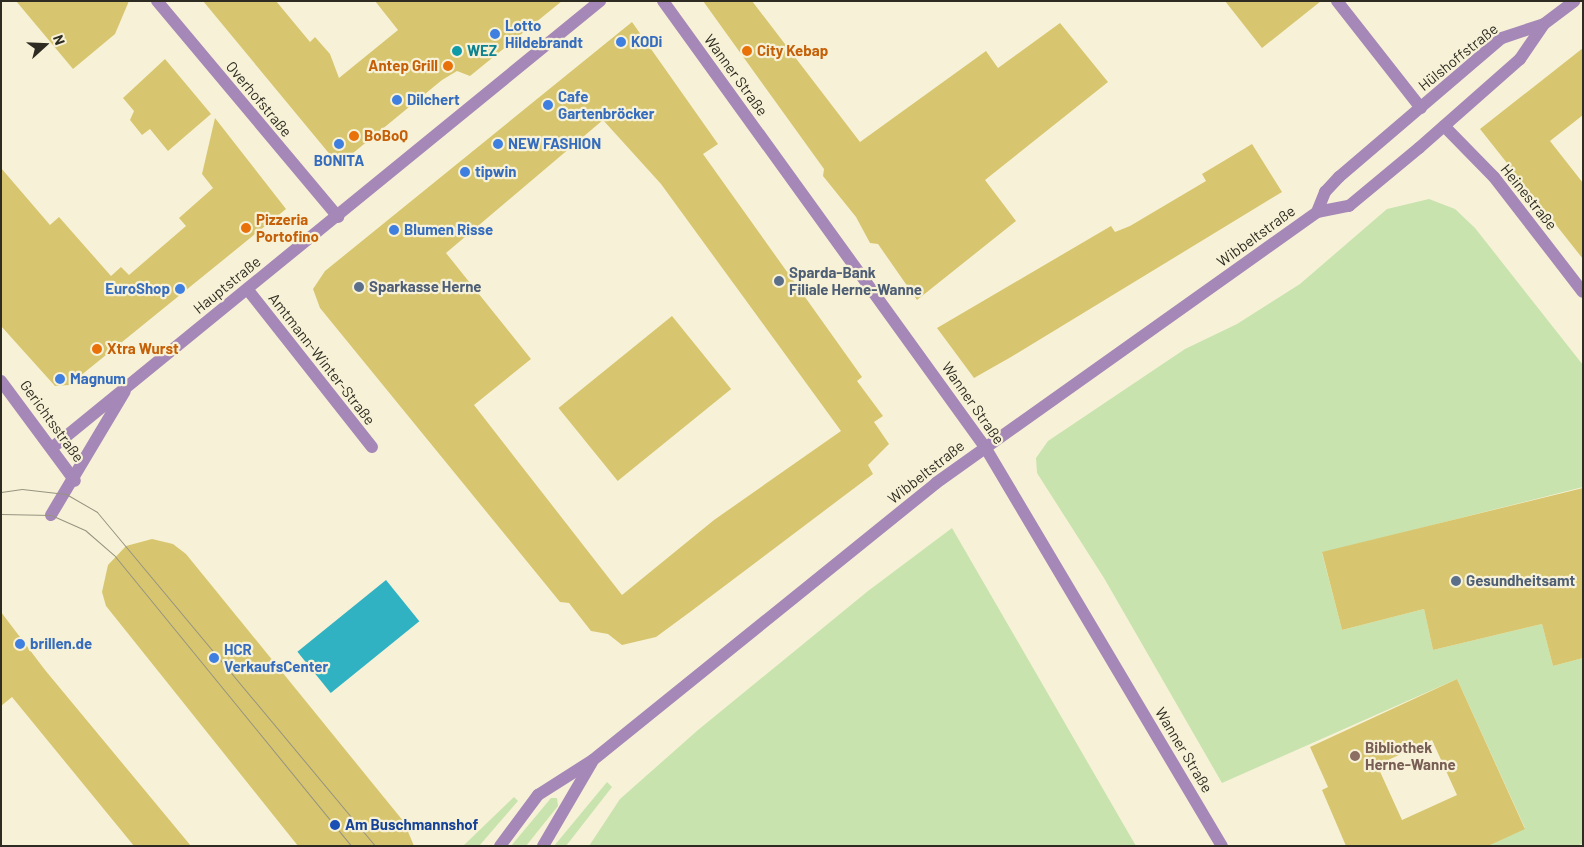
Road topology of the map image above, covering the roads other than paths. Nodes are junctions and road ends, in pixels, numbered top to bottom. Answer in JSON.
{"nodes":[{"id":1,"x":156,"y":1,"type":"edge"},
{"id":2,"x":600,"y":1,"type":"edge"},
{"id":3,"x":663,"y":1,"type":"edge"},
{"id":4,"x":1337,"y":1,"type":"edge"},
{"id":5,"x":1574,"y":1,"type":"edge"},
{"id":6,"x":1544,"y":24,"type":"junction"},
{"id":7,"x":1421,"y":108,"type":"junction"},
{"id":8,"x":1444,"y":126,"type":"junction"},
{"id":9,"x":1317,"y":212,"type":"junction"},
{"id":10,"x":338,"y":217,"type":"junction"},
{"id":11,"x":248,"y":290,"type":"junction"},
{"id":12,"x":1583,"y":292,"type":"edge"},
{"id":13,"x":1,"y":381,"type":"edge"},
{"id":14,"x":129,"y":384,"type":"junction"},
{"id":15,"x":53,"y":447,"type":"junction"},
{"id":16,"x":372,"y":447,"type":"dead end"},
{"id":17,"x":985,"y":447,"type":"junction"},
{"id":18,"x":75,"y":481,"type":"junction"},
{"id":19,"x":51,"y":515,"type":"dead end"},
{"id":20,"x":594,"y":760,"type":"junction"},
{"id":21,"x":500,"y":846,"type":"edge"},
{"id":22,"x":543,"y":846,"type":"edge"},
{"id":23,"x":1222,"y":846,"type":"edge"}],
"edges":[{"from":1,"to":10,"type":"street","name":"Overhofstraße"},
{"from":2,"to":10,"type":"street","name":"Hauptstraße"},
{"from":3,"to":17,"type":"street","name":"Wanner Straße"},
{"from":4,"to":7,"type":"street"},
{"from":5,"to":6,"type":"street","name":"Hülshoffstraße"},
{"from":6,"to":7,"type":"street","name":"Hülshoffstraße"},
{"from":6,"to":8,"type":"street","name":"Hülshoffstraße"},
{"from":7,"to":9,"type":"street","name":"Wibbeltstraße"},
{"from":8,"to":9,"type":"street","name":"Wibbeltstraße"},
{"from":8,"to":12,"type":"street","name":"Heinestraße"},
{"from":9,"to":17,"type":"street","name":"Wibbeltstraße"},
{"from":10,"to":11,"type":"street","name":"Hauptstraße"},
{"from":11,"to":14,"type":"street","name":"Hauptstraße"},
{"from":11,"to":16,"type":"street","name":"Amtmann-Winter-Straße"},
{"from":13,"to":15,"type":"street","name":"Gerichtsstraße"},
{"from":14,"to":15,"type":"street","name":"Hauptstraße"},
{"from":14,"to":18,"type":"street","name":"Hauptstraße"},
{"from":15,"to":18,"type":"street","name":"Gerichtsstraße"},
{"from":17,"to":20,"type":"street","name":"Wibbeltstraße"},
{"from":17,"to":23,"type":"street","name":"Wanner Straße"},
{"from":18,"to":19,"type":"street","name":"Hauptstraße"},
{"from":20,"to":21,"type":"street","name":"Wibbeltstraße"},
{"from":20,"to":22,"type":"street","name":"Wibbeltstraße"}]}
